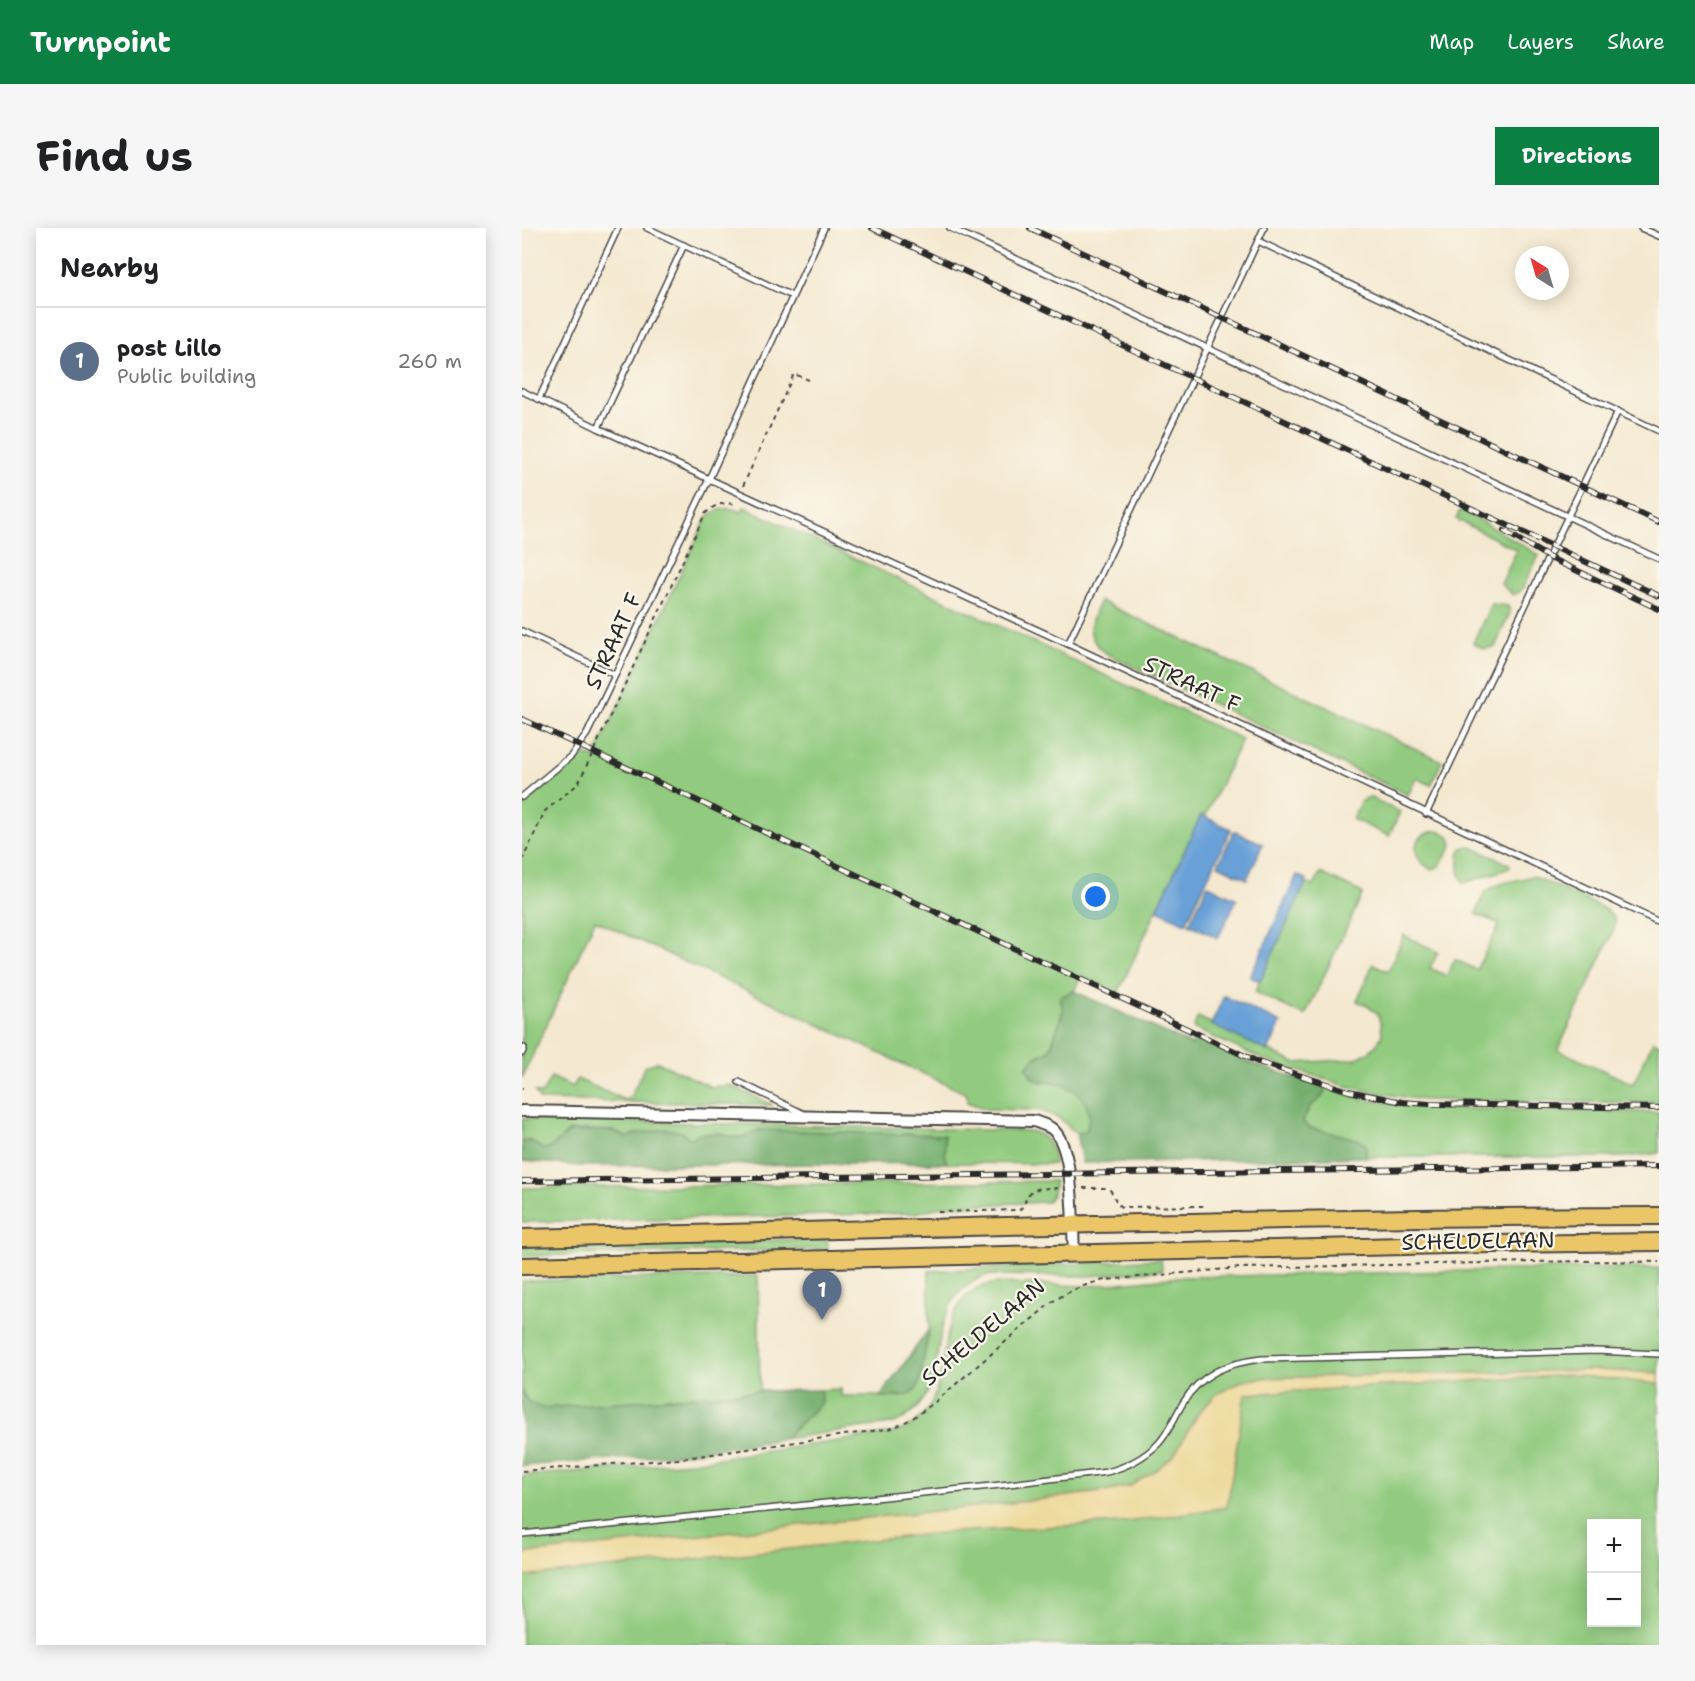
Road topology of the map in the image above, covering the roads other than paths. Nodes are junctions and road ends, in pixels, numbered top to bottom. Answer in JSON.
{"nodes":[{"id":1,"x":618,"y":228,"type":"edge"},
{"id":2,"x":647,"y":228,"type":"edge"},
{"id":3,"x":824,"y":228,"type":"edge"},
{"id":4,"x":950,"y":228,"type":"edge"},
{"id":5,"x":1264,"y":228,"type":"edge"},
{"id":6,"x":1641,"y":228,"type":"edge"},
{"id":7,"x":1659,"y":236,"type":"edge"},
{"id":8,"x":1258,"y":241,"type":"junction"},
{"id":9,"x":684,"y":245,"type":"junction"},
{"id":10,"x":792,"y":296,"type":"junction"},
{"id":11,"x":1207,"y":349,"type":"junction"},
{"id":12,"x":522,"y":391,"type":"edge"},
{"id":13,"x":539,"y":399,"type":"junction"},
{"id":14,"x":1618,"y":411,"type":"junction"},
{"id":15,"x":598,"y":428,"type":"junction"},
{"id":16,"x":1659,"y":431,"type":"edge"},
{"id":17,"x":708,"y":479,"type":"junction"},
{"id":18,"x":1568,"y":516,"type":"junction"},
{"id":19,"x":1659,"y":559,"type":"edge"},
{"id":20,"x":522,"y":631,"type":"edge"},
{"id":21,"x":1068,"y":644,"type":"junction"},
{"id":22,"x":615,"y":675,"type":"junction"},
{"id":23,"x":522,"y":797,"type":"edge"},
{"id":24,"x":1426,"y":814,"type":"junction"},
{"id":25,"x":1659,"y":922,"type":"edge"},
{"id":26,"x":739,"y":1082,"type":"dead end"},
{"id":27,"x":522,"y":1111,"type":"edge"},
{"id":28,"x":809,"y":1117,"type":"junction"},
{"id":29,"x":1659,"y":1216,"type":"edge"},
{"id":30,"x":1072,"y":1225,"type":"junction"},
{"id":31,"x":522,"y":1238,"type":"edge"},
{"id":32,"x":1659,"y":1242,"type":"edge"},
{"id":33,"x":1074,"y":1253,"type":"junction"},
{"id":34,"x":522,"y":1266,"type":"edge"},
{"id":35,"x":1659,"y":1354,"type":"edge"},
{"id":36,"x":522,"y":1534,"type":"edge"}],
"edges":[{"from":1,"to":13,"type":"lane"},
{"from":2,"to":9,"type":"lane"},
{"from":3,"to":10,"type":"lane"},
{"from":4,"to":11,"type":"lane"},
{"from":5,"to":8,"type":"lane"},
{"from":6,"to":7,"type":"lane"},
{"from":8,"to":11,"type":"lane"},
{"from":8,"to":14,"type":"lane"},
{"from":9,"to":10,"type":"lane"},
{"from":9,"to":15,"type":"lane"},
{"from":10,"to":17,"type":"lane"},
{"from":11,"to":18,"type":"lane"},
{"from":11,"to":21,"type":"lane"},
{"from":12,"to":13,"type":"lane","name":"STRAAT F"},
{"from":13,"to":15,"type":"lane","name":"STRAAT F"},
{"from":14,"to":16,"type":"lane"},
{"from":14,"to":18,"type":"lane"},
{"from":15,"to":17,"type":"lane","name":"STRAAT F"},
{"from":17,"to":21,"type":"lane","name":"STRAAT F"},
{"from":17,"to":22,"type":"lane","name":"STRAAT F"},
{"from":18,"to":19,"type":"lane"},
{"from":18,"to":24,"type":"lane"},
{"from":20,"to":22,"type":"lane"},
{"from":21,"to":24,"type":"lane","name":"STRAAT F"},
{"from":22,"to":23,"type":"lane","name":"STRAAT F"},
{"from":24,"to":25,"type":"lane","name":"STRAAT F"},
{"from":26,"to":28,"type":"lane"},
{"from":27,"to":28,"type":"street"},
{"from":28,"to":30,"type":"street"},
{"from":29,"to":30,"type":"main road","name":"SCHELDELAAN"},
{"from":30,"to":31,"type":"main road","name":"SCHELDELAAN"},
{"from":30,"to":33,"type":"street"},
{"from":32,"to":33,"type":"main road","name":"SCHELDELAAN"},
{"from":33,"to":34,"type":"main road","name":"SCHELDELAAN"},
{"from":35,"to":36,"type":"lane"}]}
